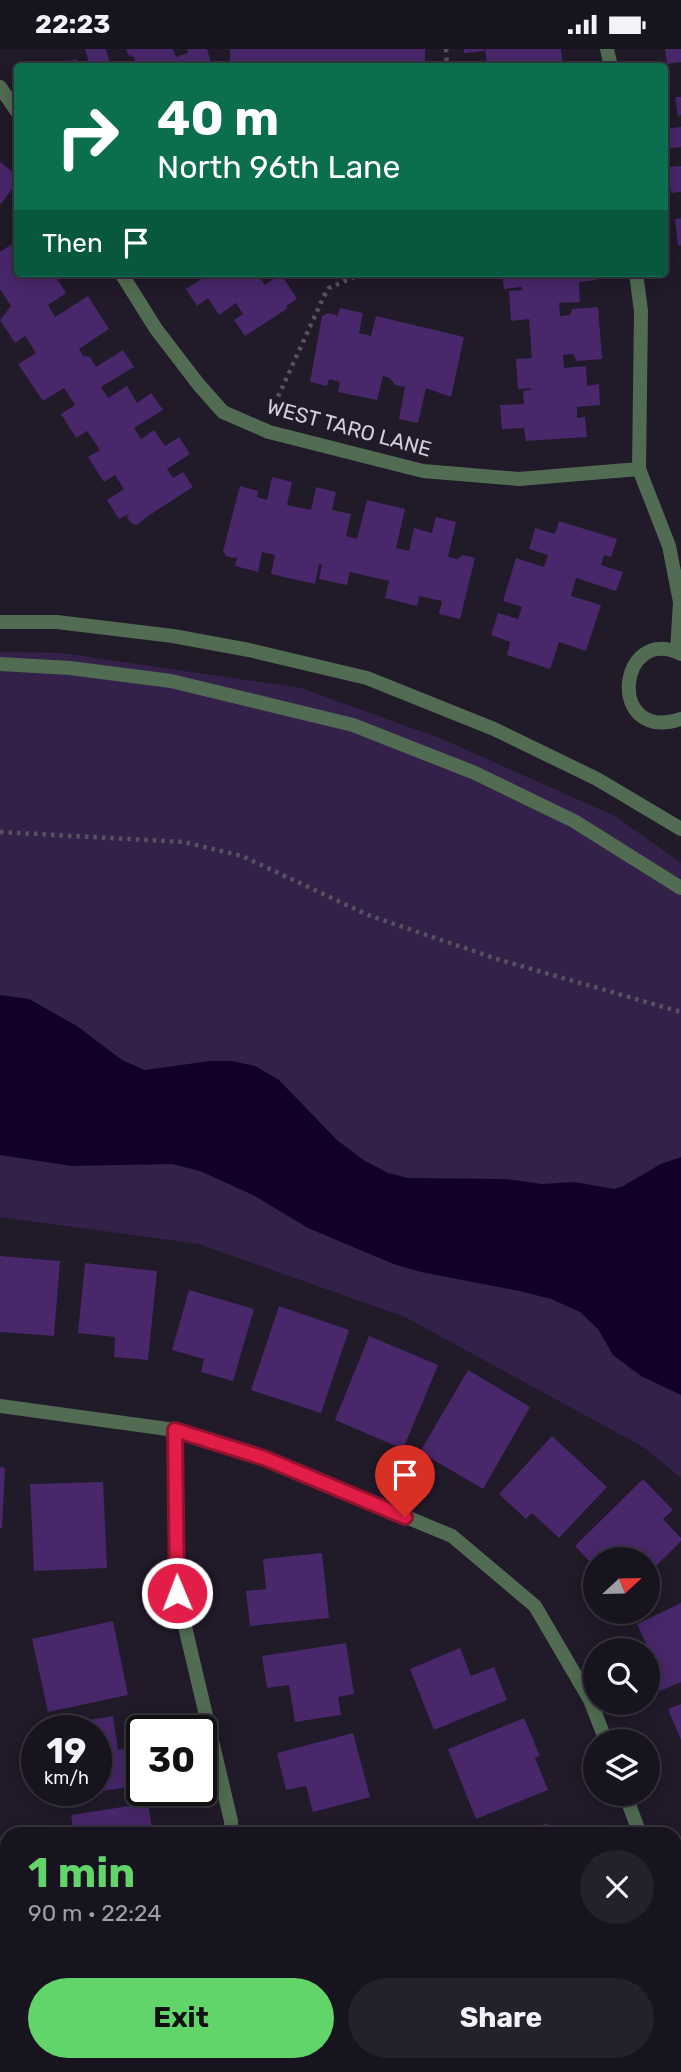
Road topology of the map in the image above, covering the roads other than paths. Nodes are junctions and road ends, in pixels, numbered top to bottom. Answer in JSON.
{"nodes":[{"id":1,"x":0,"y":87,"type":"edge"},
{"id":2,"x":14,"y":107,"type":"edge"},
{"id":3,"x":124,"y":277,"type":"edge"},
{"id":4,"x":637,"y":277,"type":"edge"},
{"id":5,"x":639,"y":469,"type":"junction"},
{"id":6,"x":0,"y":622,"type":"edge"},
{"id":7,"x":679,"y":653,"type":"edge"},
{"id":8,"x":0,"y":664,"type":"edge"},
{"id":9,"x":681,"y":719,"type":"edge"},
{"id":10,"x":681,"y":829,"type":"edge"},
{"id":11,"x":681,"y":888,"type":"edge"},
{"id":12,"x":0,"y":1406,"type":"edge"},
{"id":13,"x":175,"y":1430,"type":"junction"},
{"id":14,"x":601,"y":1729,"type":"edge"},
{"id":15,"x":630,"y":1806,"type":"edge"},
{"id":16,"x":231,"y":1827,"type":"edge"},
{"id":17,"x":637,"y":1827,"type":"edge"}],
"edges":[{"from":1,"to":2,"type":"street"},
{"from":3,"to":5,"type":"street","name":"WEST TARO LANE"},
{"from":4,"to":5,"type":"street"},
{"from":5,"to":7,"type":"street"},
{"from":6,"to":10,"type":"street"},
{"from":7,"to":9,"type":"street"},
{"from":8,"to":11,"type":"street"},
{"from":12,"to":13,"type":"street"},
{"from":13,"to":14,"type":"street"},
{"from":13,"to":16,"type":"street"},
{"from":15,"to":17,"type":"street"}]}
